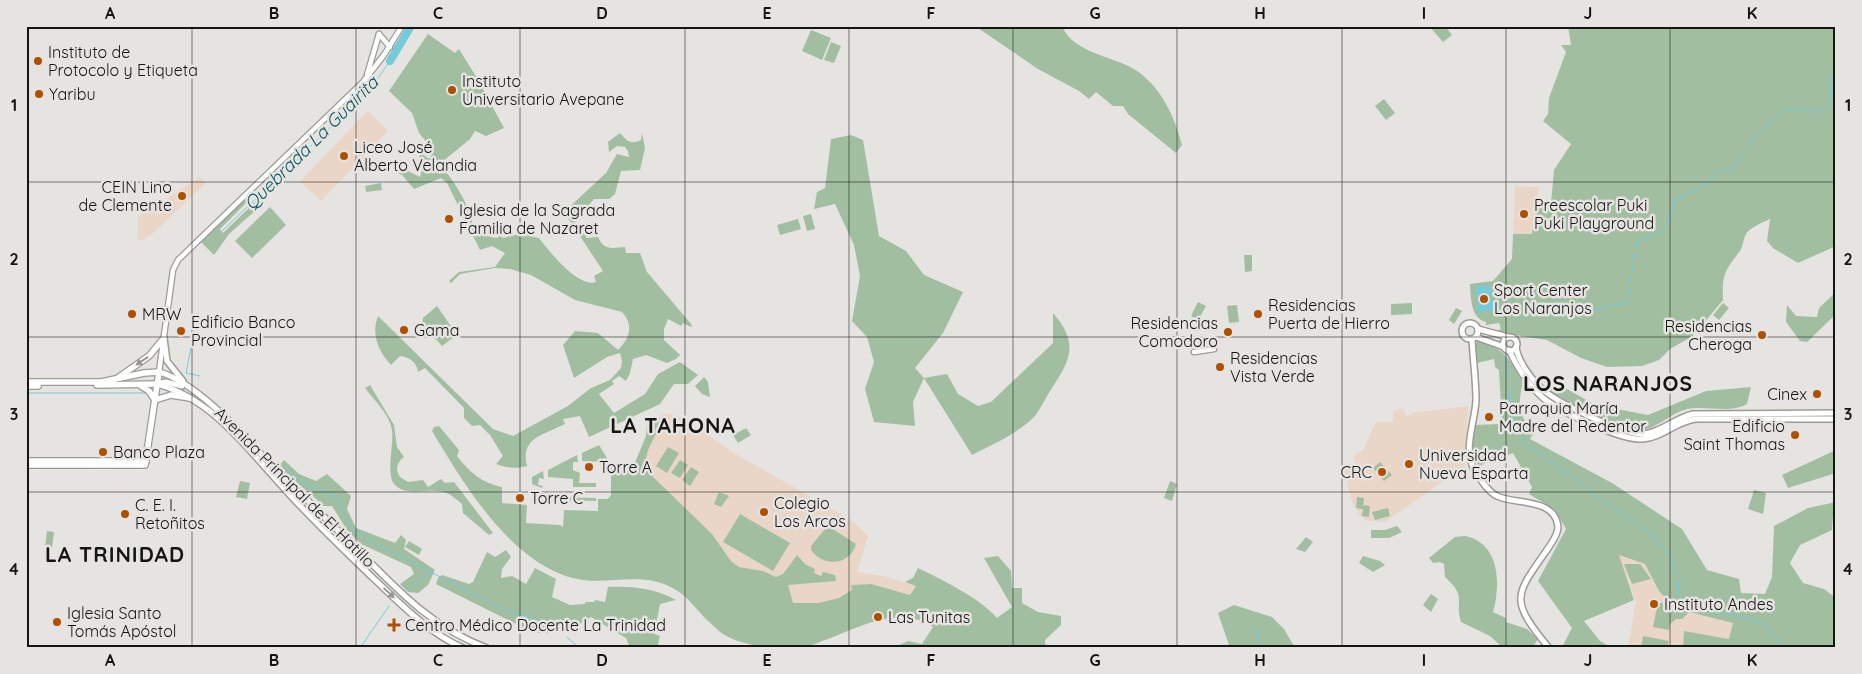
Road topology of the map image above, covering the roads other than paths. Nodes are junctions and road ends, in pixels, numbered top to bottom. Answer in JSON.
{"nodes":[{"id":1,"x":402,"y":26,"type":"edge"},
{"id":2,"x":390,"y":47,"type":"junction"},
{"id":3,"x":367,"y":76,"type":"junction"},
{"id":4,"x":1478,"y":329,"type":"junction"},
{"id":5,"x":1508,"y":337,"type":"junction"},
{"id":6,"x":164,"y":338,"type":"junction"},
{"id":7,"x":1474,"y":338,"type":"junction"},
{"id":8,"x":1516,"y":346,"type":"junction"},
{"id":9,"x":1214,"y":349,"type":"dead end"},
{"id":10,"x":1507,"y":349,"type":"junction"},
{"id":11,"x":1194,"y":352,"type":"dead end"},
{"id":12,"x":159,"y":372,"type":"junction"},
{"id":13,"x":114,"y":379,"type":"junction"},
{"id":14,"x":26,"y":382,"type":"edge"},
{"id":15,"x":139,"y":384,"type":"junction"},
{"id":16,"x":157,"y":384,"type":"junction"},
{"id":17,"x":26,"y":386,"type":"edge"},
{"id":18,"x":185,"y":386,"type":"junction"},
{"id":19,"x":149,"y":391,"type":"junction"},
{"id":20,"x":190,"y":398,"type":"junction"},
{"id":21,"x":147,"y":400,"type":"dead end"},
{"id":22,"x":155,"y":400,"type":"junction"},
{"id":23,"x":1836,"y":413,"type":"edge"},
{"id":24,"x":1836,"y":419,"type":"edge"},
{"id":25,"x":26,"y":461,"type":"edge"},
{"id":26,"x":146,"y":463,"type":"junction"},
{"id":27,"x":26,"y":465,"type":"edge"},
{"id":28,"x":463,"y":648,"type":"edge"},
{"id":29,"x":487,"y":648,"type":"edge"},
{"id":30,"x":1549,"y":648,"type":"edge"}],
"edges":[{"from":1,"to":2,"type":"street"},
{"from":2,"to":3,"type":"street"},
{"from":2,"to":3,"type":"street"},
{"from":3,"to":6,"type":"street"},
{"from":4,"to":5,"type":"main road"},
{"from":4,"to":7,"type":"main road"},
{"from":4,"to":7,"type":"main road"},
{"from":5,"to":8,"type":"main road"},
{"from":5,"to":10,"type":"main road"},
{"from":6,"to":12,"type":"street"},
{"from":6,"to":13,"type":"main road","one_way":true},
{"from":6,"to":18,"type":"main road"},
{"from":7,"to":10,"type":"main road"},
{"from":7,"to":30,"type":"main road"},
{"from":8,"to":10,"type":"main road"},
{"from":8,"to":23,"type":"main road"},
{"from":9,"to":11,"type":"street"},
{"from":10,"to":24,"type":"main road"},
{"from":12,"to":13,"type":"main road"},
{"from":12,"to":16,"type":"main road"},
{"from":12,"to":18,"type":"main road","name":"Avenida Principal de El Hatillo"},
{"from":13,"to":14,"type":"main road"},
{"from":15,"to":16,"type":"main road","name":"Avenida Principal de El Hatillo"},
{"from":15,"to":17,"type":"main road","name":"Avenida Principal de El Hatillo"},
{"from":15,"to":19,"type":"main road"},
{"from":16,"to":18,"type":"main road"},
{"from":16,"to":20,"type":"main road","name":"Avenida Principal de El Hatillo"},
{"from":16,"to":22,"type":"main road"},
{"from":18,"to":29,"type":"main road","name":"Avenida Principal de El Hatillo"},
{"from":19,"to":21,"type":"main road"},
{"from":19,"to":22,"type":"main road"},
{"from":20,"to":22,"type":"main road"},
{"from":20,"to":28,"type":"main road","name":"Avenida Principal de El Hatillo","one_way":true},
{"from":22,"to":26,"type":"main road"},
{"from":25,"to":26,"type":"main road"},
{"from":26,"to":27,"type":"main road"}]}
